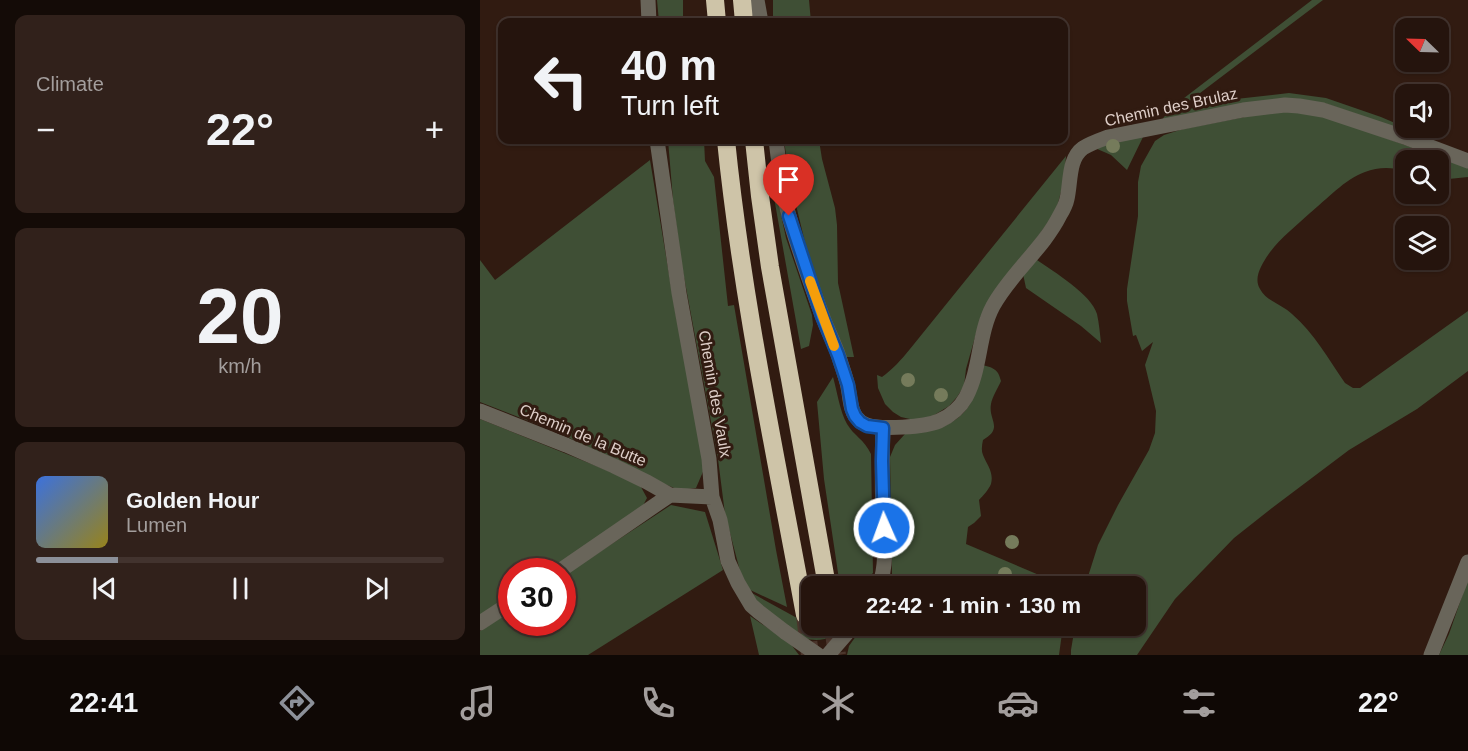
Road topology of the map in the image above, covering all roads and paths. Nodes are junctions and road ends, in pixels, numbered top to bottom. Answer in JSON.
{"nodes":[{"id":1,"x":648,"y":0,"type":"edge"},
{"id":2,"x":715,"y":0,"type":"edge"},
{"id":3,"x":742,"y":0,"type":"edge"},
{"id":4,"x":757,"y":0,"type":"edge"},
{"id":5,"x":649,"y":18,"type":"edge"},
{"id":6,"x":717,"y":18,"type":"edge"},
{"id":7,"x":744,"y":18,"type":"edge"},
{"id":8,"x":760,"y":18,"type":"edge"},
{"id":9,"x":658,"y":144,"type":"edge"},
{"id":10,"x":726,"y":144,"type":"edge"},
{"id":11,"x":754,"y":144,"type":"edge"},
{"id":12,"x":776,"y":144,"type":"edge"},
{"id":13,"x":1468,"y":161,"type":"edge"},
{"id":14,"x":480,"y":411,"type":"edge"},
{"id":15,"x":883,"y":428,"type":"junction"},
{"id":16,"x":670,"y":495,"type":"junction"},
{"id":17,"x":712,"y":497,"type":"junction"},
{"id":18,"x":576,"y":560,"type":"edge"},
{"id":19,"x":1468,"y":562,"type":"edge"},
{"id":20,"x":825,"y":576,"type":"edge"},
{"id":21,"x":882,"y":576,"type":"edge"},
{"id":22,"x":801,"y":593,"type":"tunnel mouth"},
{"id":23,"x":498,"y":612,"type":"edge"},
{"id":24,"x":480,"y":624,"type":"edge"},
{"id":25,"x":844,"y":636,"type":"edge"},
{"id":26,"x":818,"y":655,"type":"edge"},
{"id":27,"x":828,"y":655,"type":"edge"},
{"id":28,"x":1431,"y":655,"type":"edge"}],
"edges":[{"from":1,"to":5,"type":"street"},
{"from":2,"to":6,"type":"highway"},
{"from":3,"to":7,"type":"highway"},
{"from":4,"to":8,"type":"street"},
{"from":9,"to":17,"type":"street","name":"Chemin des Vaulx"},
{"from":10,"to":22,"type":"highway"},
{"from":11,"to":20,"type":"highway"},
{"from":12,"to":15,"type":"street"},
{"from":13,"to":15,"type":"street","name":"Chemin des Brulaz"},
{"from":14,"to":16,"type":"street","name":"Chemin de la Butte"},
{"from":15,"to":21,"type":"street"},
{"from":16,"to":17,"type":"street","name":"Chemin de la Butte"},
{"from":16,"to":18,"type":"street"},
{"from":17,"to":26,"type":"street","name":"Chemin des Vaulx","bridge":true},
{"from":19,"to":28,"type":"street"},
{"from":23,"to":24,"type":"street"},
{"from":25,"to":27,"type":"street","bridge":true}]}
